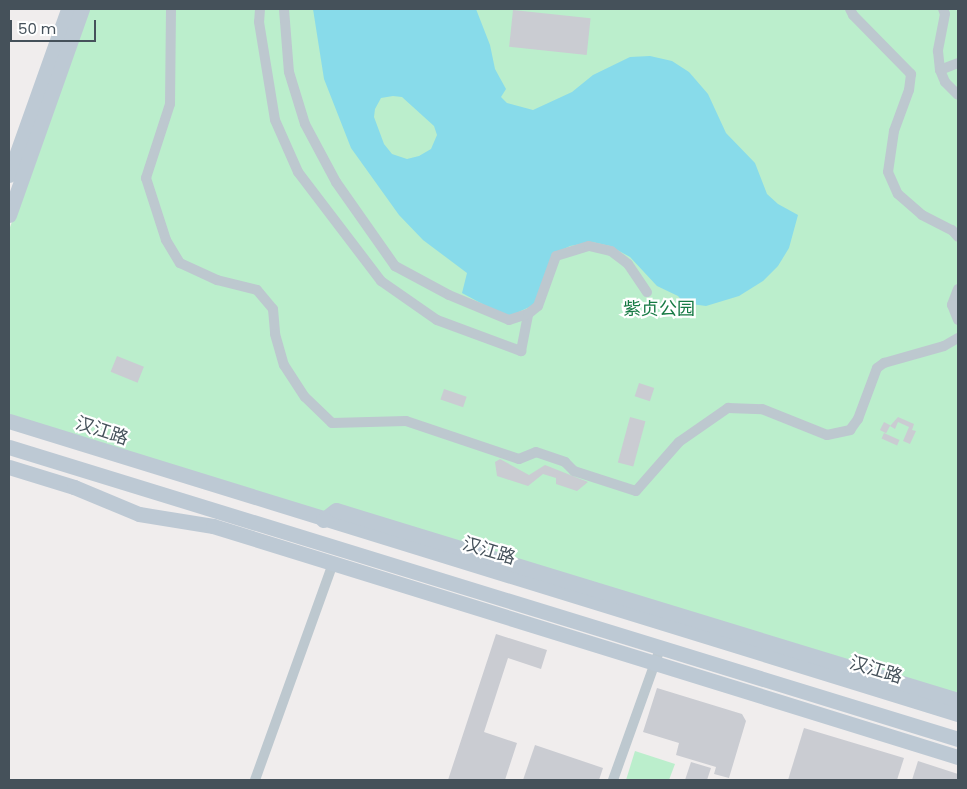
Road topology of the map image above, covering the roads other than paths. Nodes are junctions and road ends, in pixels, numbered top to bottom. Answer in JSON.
{"nodes":[{"id":1,"x":68,"y":9,"type":"edge"},
{"id":2,"x":82,"y":9,"type":"edge"},
{"id":3,"x":171,"y":9,"type":"edge"},
{"id":4,"x":260,"y":9,"type":"edge"},
{"id":5,"x":284,"y":9,"type":"edge"},
{"id":6,"x":850,"y":9,"type":"edge"},
{"id":7,"x":943,"y":9,"type":"edge"},
{"id":8,"x":958,"y":63,"type":"edge"},
{"id":9,"x":940,"y":70,"type":"junction"},
{"id":10,"x":958,"y":95,"type":"edge"},
{"id":11,"x":9,"y":175,"type":"edge"},
{"id":12,"x":9,"y":216,"type":"edge"},
{"id":13,"x":958,"y":237,"type":"edge"},
{"id":14,"x":958,"y":289,"type":"edge"},
{"id":15,"x":647,"y":292,"type":"dead end"},
{"id":16,"x":528,"y":314,"type":"junction"},
{"id":17,"x":958,"y":320,"type":"edge"},
{"id":18,"x":958,"y":338,"type":"edge"},
{"id":19,"x":9,"y":420,"type":"edge"},
{"id":20,"x":9,"y":447,"type":"edge"},
{"id":21,"x":9,"y":467,"type":"edge"},
{"id":22,"x":323,"y":520,"type":"junction"},
{"id":23,"x":333,"y":563,"type":"junction"},
{"id":24,"x":661,"y":646,"type":"junction"},
{"id":25,"x":655,"y":663,"type":"junction"},
{"id":26,"x":958,"y":700,"type":"edge"},
{"id":27,"x":958,"y":714,"type":"edge"},
{"id":28,"x":958,"y":739,"type":"edge"},
{"id":29,"x":958,"y":756,"type":"edge"},
{"id":30,"x":255,"y":780,"type":"edge"},
{"id":31,"x":613,"y":780,"type":"edge"}],
"edges":[{"from":1,"to":11,"type":"street"},
{"from":2,"to":12,"type":"street"},
{"from":3,"to":18,"type":"street"},
{"from":4,"to":16,"type":"street"},
{"from":5,"to":16,"type":"street"},
{"from":6,"to":13,"type":"street"},
{"from":7,"to":9,"type":"street"},
{"from":8,"to":9,"type":"street"},
{"from":9,"to":10,"type":"street"},
{"from":14,"to":17,"type":"street"},
{"from":15,"to":16,"type":"street"},
{"from":19,"to":22,"type":"street","name":"汉江路"},
{"from":20,"to":24,"type":"street"},
{"from":21,"to":23,"type":"street"},
{"from":22,"to":26,"type":"street"},
{"from":22,"to":27,"type":"street","name":"汉江路"},
{"from":23,"to":25,"type":"street"},
{"from":23,"to":30,"type":"street"},
{"from":24,"to":25,"type":"street"},
{"from":24,"to":28,"type":"street"},
{"from":25,"to":29,"type":"street"},
{"from":25,"to":31,"type":"street"}]}
